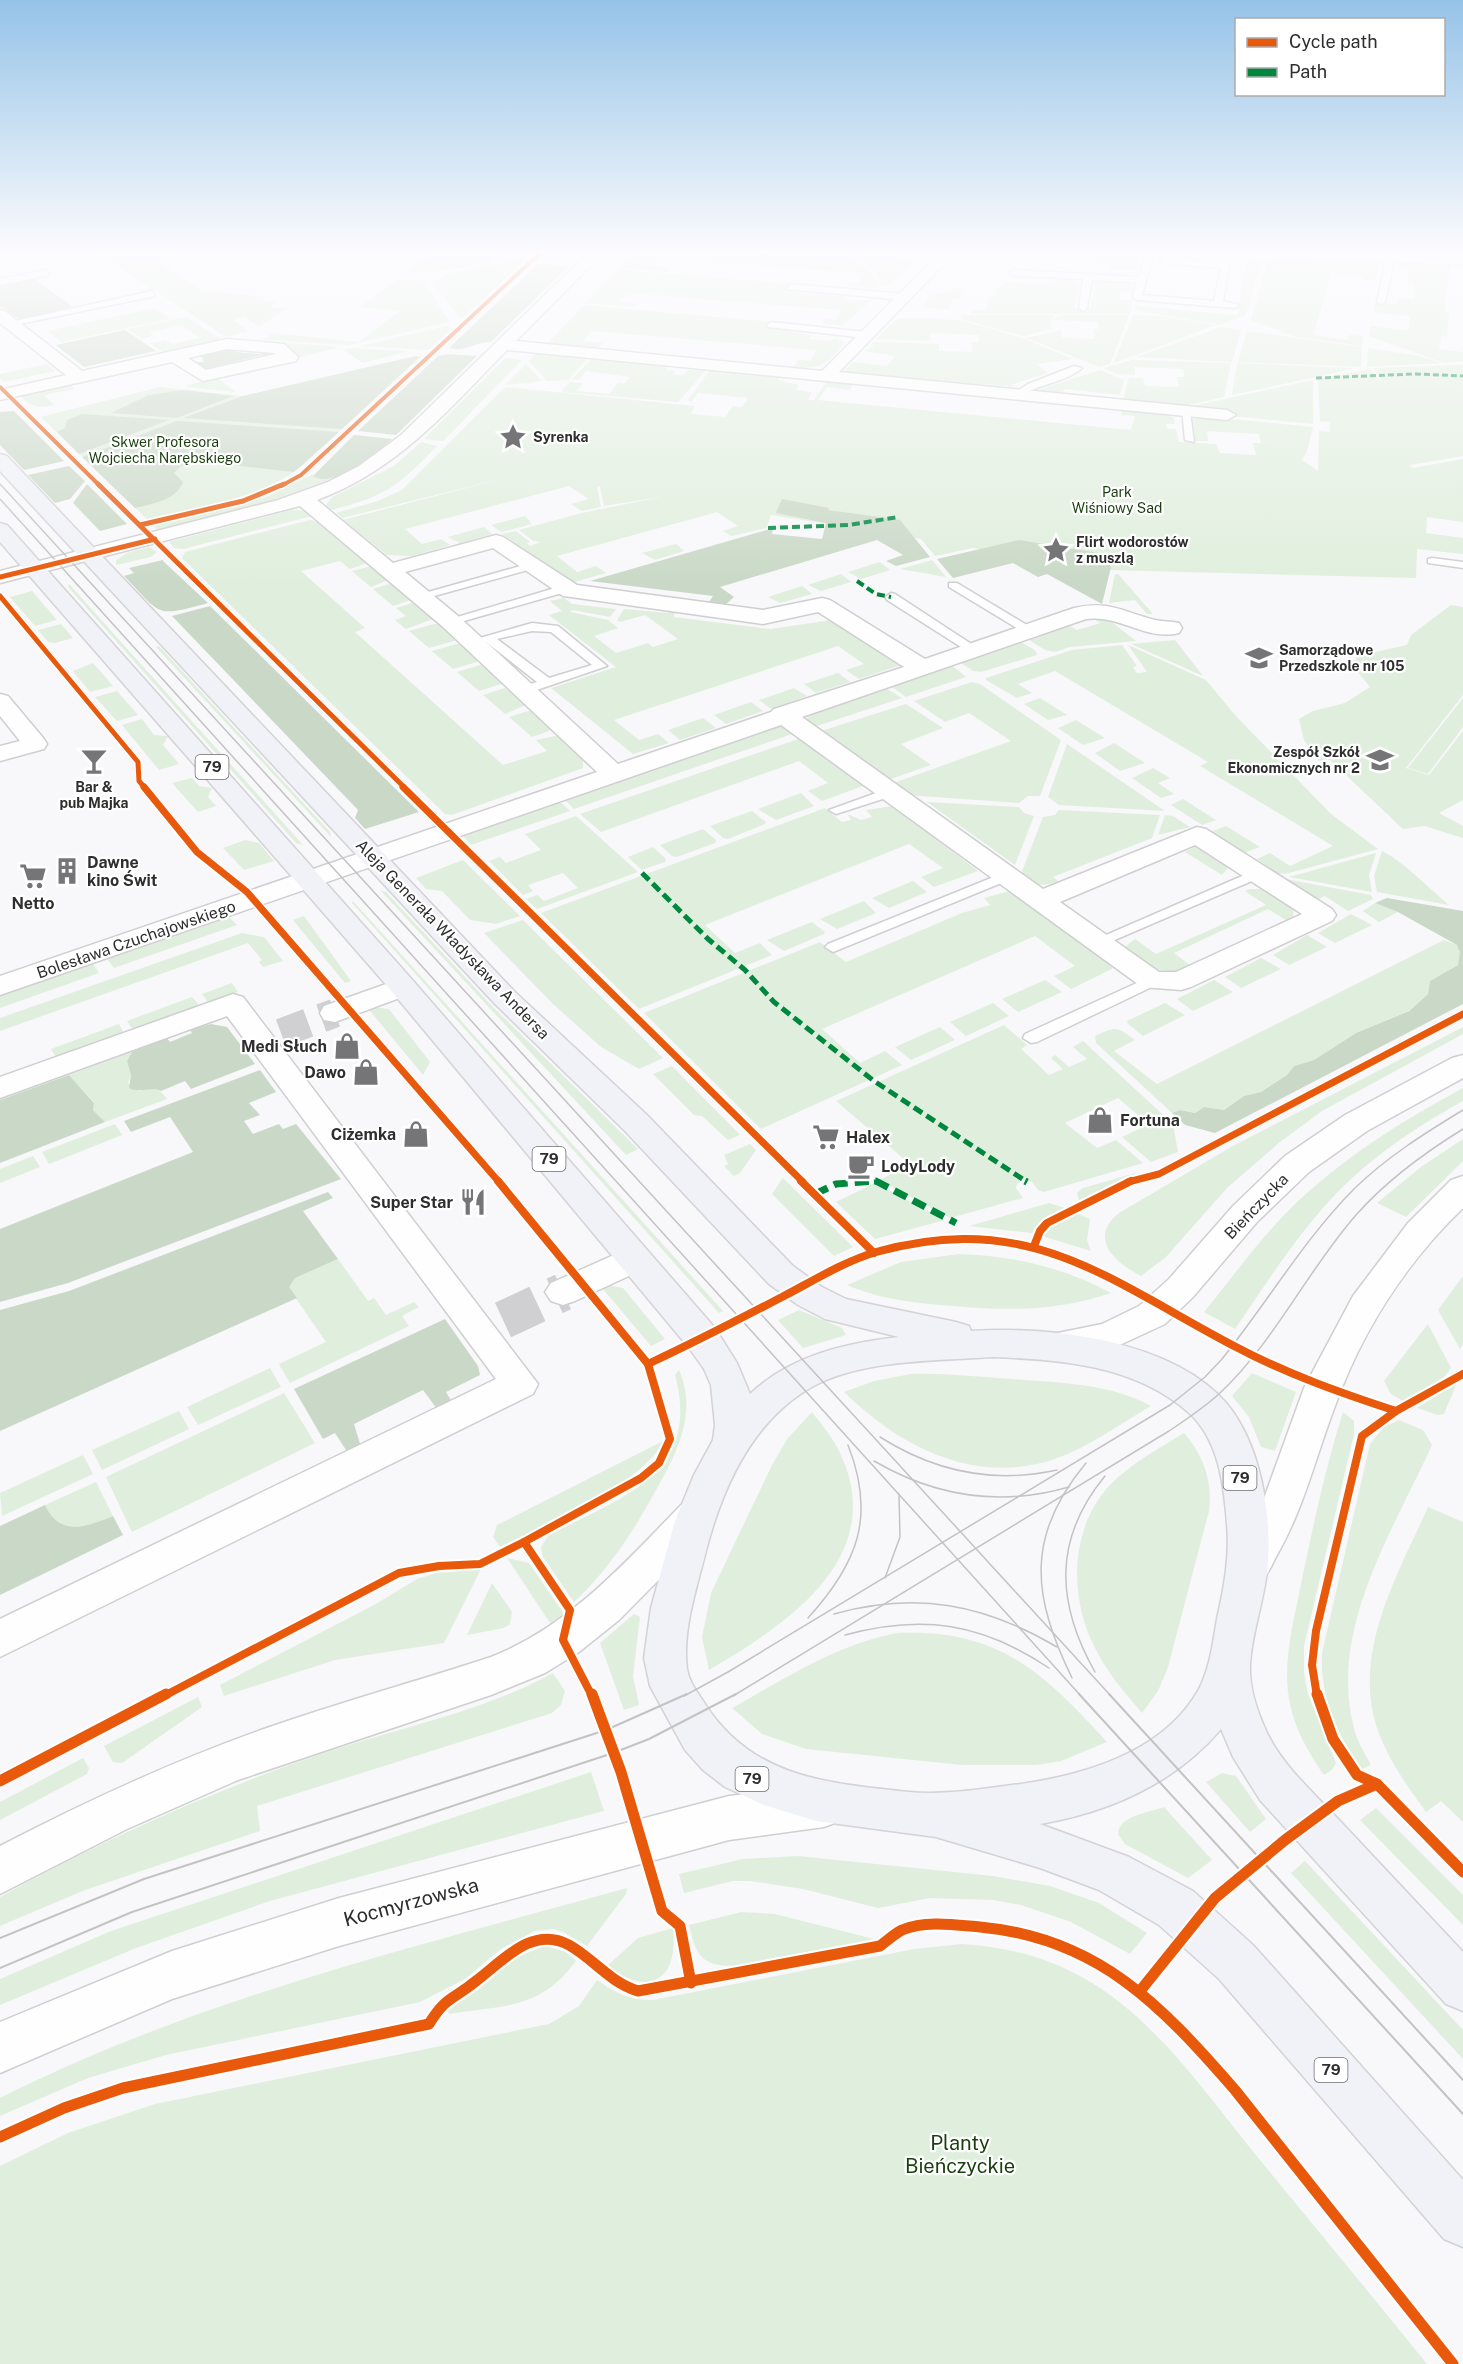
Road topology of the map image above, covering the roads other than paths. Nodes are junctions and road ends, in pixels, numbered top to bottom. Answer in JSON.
{"nodes":[{"id":1,"x":62,"y":363,"type":"edge"},
{"id":2,"x":142,"y":363,"type":"edge"},
{"id":3,"x":185,"y":363,"type":"edge"},
{"id":4,"x":261,"y":363,"type":"edge"},
{"id":5,"x":485,"y":363,"type":"edge"},
{"id":6,"x":701,"y":363,"type":"edge"},
{"id":7,"x":838,"y":363,"type":"edge"},
{"id":8,"x":1077,"y":369,"type":"dead end"},
{"id":9,"x":827,"y":375,"type":"junction"},
{"id":10,"x":79,"y":377,"type":"junction"},
{"id":11,"x":1018,"y":394,"type":"junction"},
{"id":12,"x":0,"y":395,"type":"edge"},
{"id":13,"x":1185,"y":412,"type":"junction"},
{"id":14,"x":1227,"y":415,"type":"dead end"},
{"id":15,"x":1190,"y":440,"type":"dead end"},
{"id":16,"x":0,"y":460,"type":"edge"},
{"id":17,"x":304,"y":499,"type":"junction"},
{"id":18,"x":0,"y":529,"type":"edge"},
{"id":19,"x":91,"y":555,"type":"junction"},
{"id":20,"x":1432,"y":561,"type":"dead end"},
{"id":21,"x":1463,"y":565,"type":"edge"},
{"id":22,"x":531,"y":566,"type":"junction"},
{"id":23,"x":35,"y":569,"type":"junction"},
{"id":24,"x":390,"y":570,"type":"junction"},
{"id":25,"x":0,"y":577,"type":"edge"},
{"id":26,"x":952,"y":585,"type":"dead end"},
{"id":27,"x":565,"y":589,"type":"junction"},
{"id":28,"x":420,"y":596,"type":"junction"},
{"id":29,"x":891,"y":597,"type":"dead end"},
{"id":30,"x":450,"y":621,"type":"junction"},
{"id":31,"x":1171,"y":628,"type":"dead end"},
{"id":32,"x":1029,"y":630,"type":"junction"},
{"id":33,"x":480,"y":640,"type":"junction"},
{"id":34,"x":973,"y":649,"type":"junction"},
{"id":35,"x":921,"y":667,"type":"junction"},
{"id":36,"x":548,"y":684,"type":"junction"},
{"id":37,"x":525,"y":690,"type":"junction"},
{"id":38,"x":0,"y":700,"type":"edge"},
{"id":39,"x":782,"y":714,"type":"junction"},
{"id":40,"x":0,"y":754,"type":"edge"},
{"id":41,"x":613,"y":773,"type":"junction"},
{"id":42,"x":890,"y":792,"type":"junction"},
{"id":43,"x":836,"y":810,"type":"dead end"},
{"id":44,"x":374,"y":856,"type":"junction"},
{"id":45,"x":1256,"y":874,"type":"junction"},
{"id":46,"x":1006,"y":876,"type":"junction"},
{"id":47,"x":309,"y":879,"type":"junction"},
{"id":48,"x":1041,"y":900,"type":"junction"},
{"id":49,"x":1098,"y":942,"type":"junction"},
{"id":50,"x":833,"y":947,"type":"dead end"},
{"id":51,"x":1152,"y":981,"type":"junction"},
{"id":52,"x":0,"y":986,"type":"edge"},
{"id":53,"x":403,"y":987,"type":"junction"},
{"id":54,"x":335,"y":1013,"type":"tunnel mouth"},
{"id":55,"x":1031,"y":1038,"type":"dead end"},
{"id":56,"x":1463,"y":1065,"type":"edge"},
{"id":57,"x":0,"y":1088,"type":"edge"},
{"id":58,"x":1463,"y":1188,"type":"edge"},
{"id":59,"x":634,"y":1259,"type":"junction"},
{"id":60,"x":563,"y":1292,"type":"tunnel mouth"},
{"id":61,"x":993,"y":1343,"type":"junction"},
{"id":62,"x":1056,"y":1346,"type":"junction"},
{"id":63,"x":732,"y":1440,"type":"junction"},
{"id":64,"x":695,"y":1517,"type":"junction"},
{"id":65,"x":1248,"y":1568,"type":"junction"},
{"id":66,"x":0,"y":1639,"type":"edge"},
{"id":67,"x":1229,"y":1664,"type":"junction"},
{"id":68,"x":835,"y":1804,"type":"junction"},
{"id":69,"x":933,"y":1815,"type":"junction"},
{"id":70,"x":0,"y":1871,"type":"edge"},
{"id":71,"x":1463,"y":1986,"type":"edge"},
{"id":72,"x":0,"y":2048,"type":"edge"},
{"id":73,"x":1463,"y":2220,"type":"edge"}],
"edges":[{"from":1,"to":10,"type":"street"},
{"from":2,"to":10,"type":"street"},
{"from":3,"to":4,"type":"street"},
{"from":5,"to":17,"type":"street"},
{"from":6,"to":9,"type":"street"},
{"from":7,"to":9,"type":"street"},
{"from":8,"to":11,"type":"lane"},
{"from":9,"to":11,"type":"street"},
{"from":10,"to":12,"type":"street"},
{"from":11,"to":13,"type":"street"},
{"from":13,"to":14,"type":"street"},
{"from":13,"to":15,"type":"lane"},
{"from":16,"to":19,"type":"main road","name":"Aleja Generała Władysława Andersa","number":"79"},
{"from":17,"to":19,"type":"street"},
{"from":17,"to":24,"type":"street"},
{"from":18,"to":23,"type":"main road","number":"79"},
{"from":19,"to":23,"type":"street"},
{"from":19,"to":44,"type":"main road","name":"Aleja Generała Władysława Andersa","number":"79"},
{"from":20,"to":21,"type":"lane"},
{"from":22,"to":24,"type":"street"},
{"from":22,"to":27,"type":"street"},
{"from":22,"to":28,"type":"lane"},
{"from":23,"to":25,"type":"street"},
{"from":23,"to":47,"type":"main road","number":"79"},
{"from":24,"to":28,"type":"street"},
{"from":26,"to":32,"type":"lane"},
{"from":27,"to":30,"type":"lane"},
{"from":27,"to":35,"type":"street"},
{"from":28,"to":30,"type":"street"},
{"from":29,"to":34,"type":"lane"},
{"from":30,"to":33,"type":"street"},
{"from":31,"to":32,"type":"street","name":"Bolesława Czuchajowskiego"},
{"from":32,"to":34,"type":"street","name":"Bolesława Czuchajowskiego"},
{"from":33,"to":36,"type":"lane"},
{"from":33,"to":36,"type":"lane"},
{"from":33,"to":37,"type":"street"},
{"from":34,"to":35,"type":"street","name":"Bolesława Czuchajowskiego"},
{"from":35,"to":39,"type":"street","name":"Bolesława Czuchajowskiego"},
{"from":36,"to":37,"type":"lane"},
{"from":37,"to":41,"type":"street"},
{"from":38,"to":40,"type":"street"},
{"from":39,"to":41,"type":"street","name":"Bolesława Czuchajowskiego"},
{"from":39,"to":42,"type":"street"},
{"from":41,"to":44,"type":"street","name":"Bolesława Czuchajowskiego"},
{"from":42,"to":43,"type":"lane"},
{"from":42,"to":46,"type":"street"},
{"from":44,"to":47,"type":"street","name":"Bolesława Czuchajowskiego"},
{"from":44,"to":61,"type":"main road","name":"Aleja Generała Władysława Andersa","number":"79"},
{"from":45,"to":48,"type":"street"},
{"from":45,"to":49,"type":"lane"},
{"from":45,"to":51,"type":"street"},
{"from":46,"to":48,"type":"street"},
{"from":46,"to":50,"type":"lane"},
{"from":47,"to":52,"type":"street","name":"Bolesława Czuchajowskiego"},
{"from":47,"to":53,"type":"main road","number":"79"},
{"from":48,"to":49,"type":"street"},
{"from":49,"to":51,"type":"street"},
{"from":51,"to":55,"type":"lane"},
{"from":53,"to":54,"type":"street"},
{"from":53,"to":59,"type":"main road","number":"79"},
{"from":56,"to":62,"type":"street","name":"Bieńczycka"},
{"from":57,"to":66,"type":"street"},
{"from":58,"to":65,"type":"street"},
{"from":59,"to":60,"type":"street"},
{"from":59,"to":63,"type":"main road","number":"79"},
{"from":61,"to":62,"type":"main road","number":"79"},
{"from":61,"to":63,"type":"main road"},
{"from":62,"to":65,"type":"main road","number":"79"},
{"from":63,"to":64,"type":"main road","number":"79"},
{"from":64,"to":68,"type":"main road","number":"79"},
{"from":64,"to":70,"type":"street"},
{"from":65,"to":67,"type":"main road","number":"79"},
{"from":67,"to":69,"type":"main road"},
{"from":67,"to":71,"type":"main road","number":"79"},
{"from":68,"to":69,"type":"main road","number":"79"},
{"from":68,"to":72,"type":"street","name":"Kocmyrzowska"},
{"from":69,"to":73,"type":"main road","number":"79"}]}
